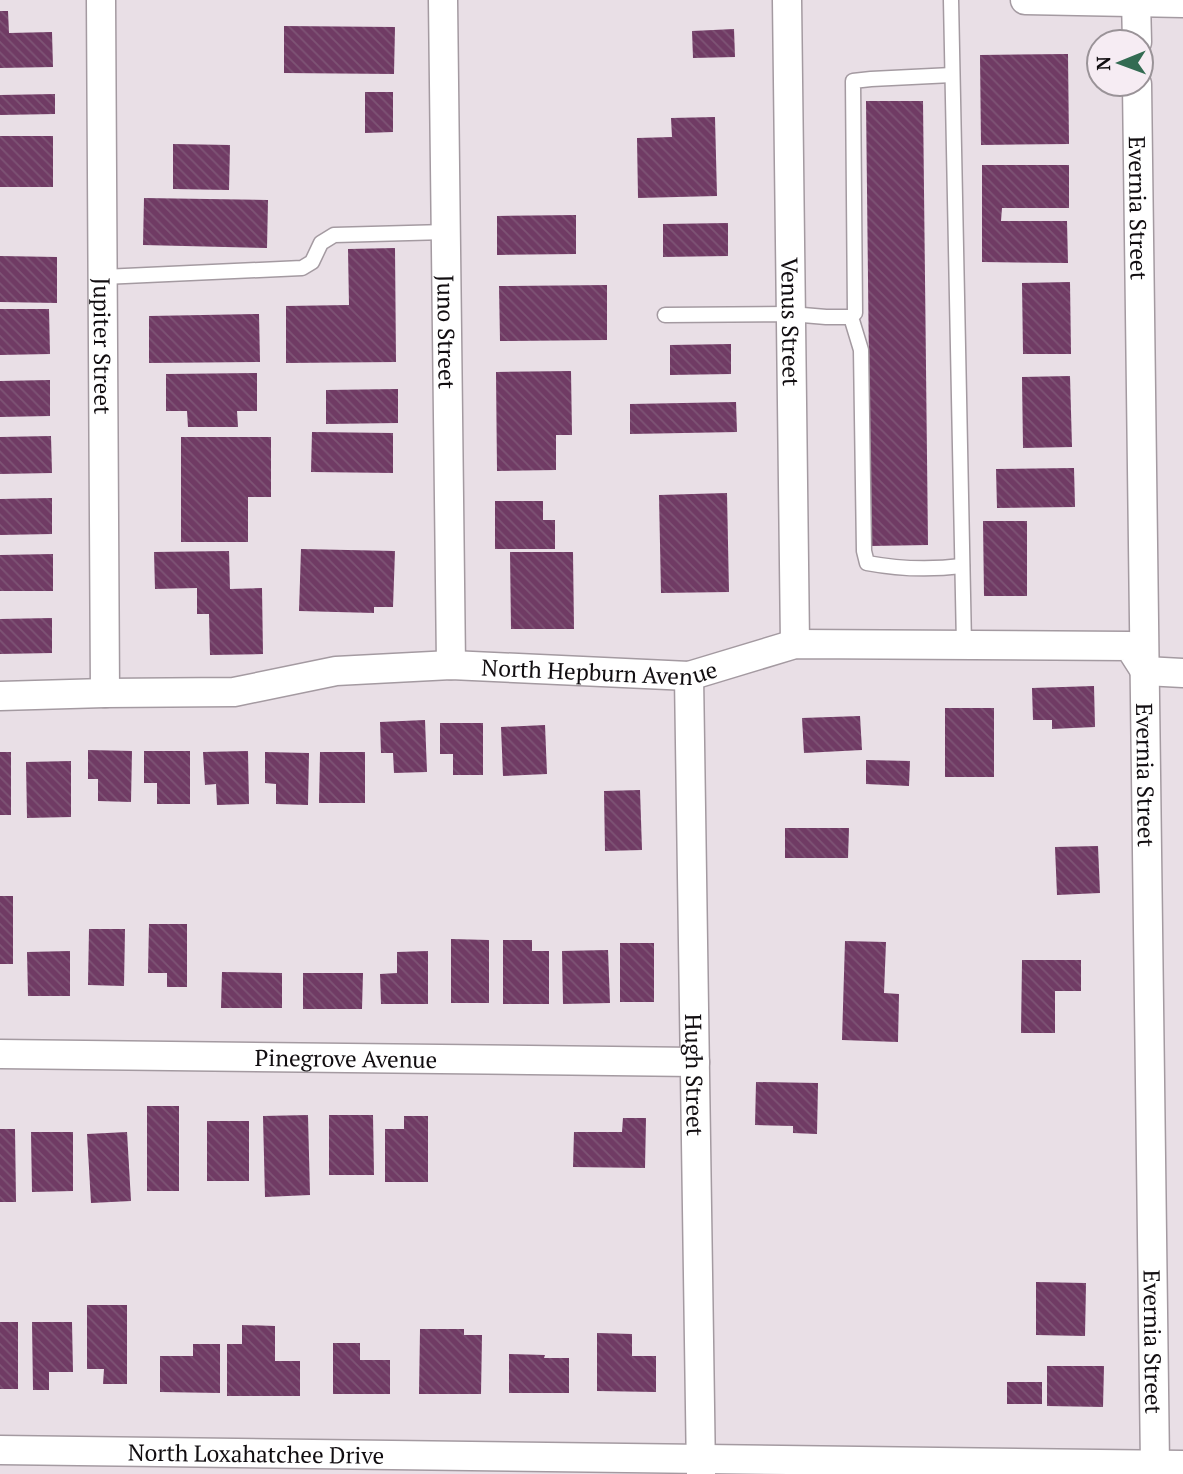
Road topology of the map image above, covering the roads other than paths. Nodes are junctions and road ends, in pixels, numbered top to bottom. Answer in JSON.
{"nodes":[{"id":1,"x":102,"y":0,"type":"edge"},
{"id":2,"x":443,"y":0,"type":"edge"},
{"id":3,"x":787,"y":0,"type":"edge"},
{"id":4,"x":951,"y":0,"type":"edge"},
{"id":5,"x":1025,"y":0,"type":"edge"},
{"id":6,"x":1136,"y":1,"type":"edge"},
{"id":7,"x":1183,"y":3,"type":"edge"},
{"id":8,"x":1137,"y":28,"type":"edge"},
{"id":9,"x":952,"y":75,"type":"junction"},
{"id":10,"x":1137,"y":98,"type":"edge"},
{"id":11,"x":446,"y":232,"type":"junction"},
{"id":12,"x":103,"y":277,"type":"junction"},
{"id":13,"x":790,"y":314,"type":"junction"},
{"id":14,"x":665,"y":315,"type":"dead end"},
{"id":15,"x":851,"y":317,"type":"junction"},
{"id":16,"x":962,"y":566,"type":"junction"},
{"id":17,"x":795,"y":644,"type":"junction"},
{"id":18,"x":964,"y":645,"type":"junction"},
{"id":19,"x":451,"y":665,"type":"junction"},
{"id":20,"x":1145,"y":671,"type":"junction"},
{"id":21,"x":1183,"y":673,"type":"edge"},
{"id":22,"x":689,"y":676,"type":"junction"},
{"id":23,"x":105,"y":693,"type":"junction"},
{"id":24,"x":0,"y":696,"type":"edge"},
{"id":25,"x":0,"y":1054,"type":"edge"},
{"id":26,"x":695,"y":1062,"type":"junction"},
{"id":27,"x":0,"y":1450,"type":"edge"},
{"id":28,"x":1155,"y":1465,"type":"junction"},
{"id":29,"x":1183,"y":1465,"type":"edge"},
{"id":30,"x":701,"y":1466,"type":"edge"},
{"id":31,"x":1068,"y":1469,"type":"edge"}],
"edges":[{"from":1,"to":12,"type":"street","name":"Jupiter Street"},
{"from":2,"to":11,"type":"street","name":"Juno Street"},
{"from":3,"to":13,"type":"street","name":"Venus Street"},
{"from":4,"to":9,"type":"lane"},
{"from":5,"to":6,"type":"street"},
{"from":6,"to":7,"type":"street"},
{"from":6,"to":8,"type":"street"},
{"from":9,"to":15,"type":"lane"},
{"from":9,"to":16,"type":"lane"},
{"from":10,"to":20,"type":"street","name":"Evernia Street"},
{"from":11,"to":12,"type":"lane"},
{"from":11,"to":19,"type":"street","name":"Juno Street"},
{"from":12,"to":23,"type":"street","name":"Jupiter Street"},
{"from":13,"to":14,"type":"lane"},
{"from":13,"to":15,"type":"lane"},
{"from":13,"to":17,"type":"street","name":"Venus Street"},
{"from":15,"to":16,"type":"lane"},
{"from":16,"to":18,"type":"lane"},
{"from":17,"to":18,"type":"street","name":"North Hepburn Avenue"},
{"from":17,"to":22,"type":"street","name":"North Hepburn Avenue"},
{"from":18,"to":20,"type":"street","name":"North Hepburn Avenue"},
{"from":19,"to":22,"type":"street","name":"North Hepburn Avenue"},
{"from":19,"to":23,"type":"street","name":"North Hepburn Avenue"},
{"from":20,"to":21,"type":"street"},
{"from":20,"to":28,"type":"street","name":"Evernia Street"},
{"from":22,"to":26,"type":"street","name":"Hugh Street"},
{"from":23,"to":24,"type":"street","name":"North Hepburn Avenue"},
{"from":25,"to":26,"type":"street","name":"Pinegrove Avenue"},
{"from":26,"to":30,"type":"street","name":"Hugh Street"},
{"from":27,"to":30,"type":"street","name":"North Loxahatchee Drive"},
{"from":28,"to":29,"type":"street","name":"North Loxahatchee Drive"},
{"from":28,"to":31,"type":"street","name":"North Loxahatchee Drive"},
{"from":30,"to":31,"type":"street","name":"North Loxahatchee Drive"}]}
